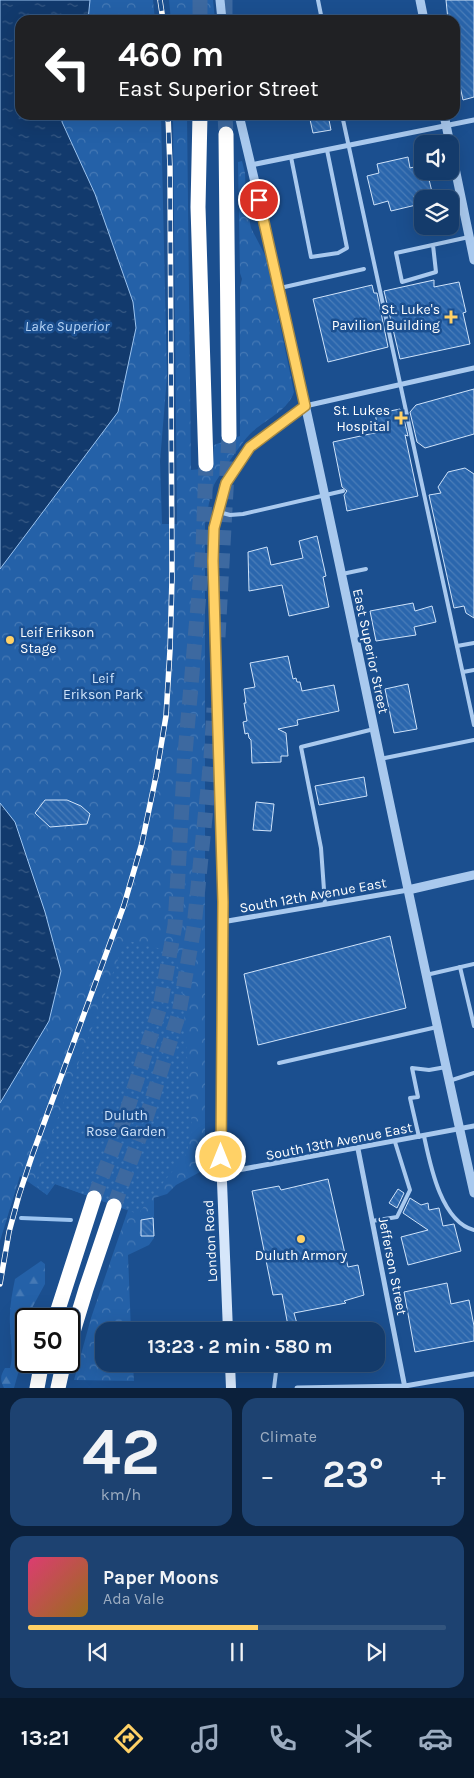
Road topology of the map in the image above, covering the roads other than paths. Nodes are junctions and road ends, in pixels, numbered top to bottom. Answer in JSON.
{"nodes":[{"id":1,"x":220,"y":0,"type":"edge"},
{"id":2,"x":318,"y":0,"type":"edge"},
{"id":3,"x":420,"y":0,"type":"edge"},
{"id":4,"x":222,"y":15,"type":"edge"},
{"id":5,"x":321,"y":15,"type":"edge"},
{"id":6,"x":422,"y":15,"type":"edge"},
{"id":7,"x":200,"y":120,"type":"edge"},
{"id":8,"x":240,"y":120,"type":"edge"},
{"id":9,"x":343,"y":120,"type":"edge"},
{"id":10,"x":445,"y":120,"type":"edge"},
{"id":11,"x":474,"y":120,"type":"edge"},
{"id":12,"x":447,"y":126,"type":"junction"},
{"id":13,"x":226,"y":134,"type":"tunnel mouth"},
{"id":14,"x":349,"y":146,"type":"junction"},
{"id":15,"x":327,"y":150,"type":"junction"},
{"id":16,"x":291,"y":157,"type":"junction"},
{"id":17,"x":251,"y":165,"type":"junction"},
{"id":18,"x":469,"y":237,"type":"junction"},
{"id":19,"x":433,"y":245,"type":"junction"},
{"id":20,"x":474,"y":260,"type":"edge"},
{"id":21,"x":364,"y":269,"type":"dead end"},
{"id":22,"x":280,"y":288,"type":"junction"},
{"id":23,"x":474,"y":368,"type":"edge"},
{"id":24,"x":401,"y":384,"type":"junction"},
{"id":25,"x":305,"y":406,"type":"junction"},
{"id":26,"x":229,"y":436,"type":"tunnel mouth"},
{"id":27,"x":206,"y":464,"type":"tunnel mouth"},
{"id":28,"x":343,"y":491,"type":"dead end"},
{"id":29,"x":324,"y":496,"type":"junction"},
{"id":30,"x":218,"y":512,"type":"junction"},
{"id":31,"x":366,"y":569,"type":"dead end"},
{"id":32,"x":341,"y":574,"type":"junction"},
{"id":33,"x":474,"y":643,"type":"edge"},
{"id":34,"x":457,"y":646,"type":"junction"},
{"id":35,"x":474,"y":670,"type":"edge"},
{"id":36,"x":463,"y":672,"type":"junction"},
{"id":37,"x":472,"y":701,"type":"edge"},
{"id":38,"x":474,"y":724,"type":"edge"},
{"id":39,"x":374,"y":729,"type":"junction"},
{"id":40,"x":474,"y":740,"type":"edge"},
{"id":41,"x":380,"y":759,"type":"junction"},
{"id":42,"x":474,"y":875,"type":"edge"},
{"id":43,"x":408,"y":890,"type":"junction"},
{"id":44,"x":325,"y":904,"type":"junction"},
{"id":45,"x":222,"y":922,"type":"junction"},
{"id":46,"x":474,"y":964,"type":"edge"},
{"id":47,"x":460,"y":967,"type":"junction"},
{"id":48,"x":426,"y":975,"type":"junction"},
{"id":49,"x":474,"y":1026,"type":"edge"},
{"id":50,"x":437,"y":1027,"type":"junction"},
{"id":51,"x":279,"y":1063,"type":"dead end"},
{"id":52,"x":446,"y":1067,"type":"junction"},
{"id":53,"x":474,"y":1073,"type":"edge"},
{"id":54,"x":449,"y":1080,"type":"junction"},
{"id":55,"x":474,"y":1126,"type":"edge"},
{"id":56,"x":460,"y":1129,"type":"junction"},
{"id":57,"x":422,"y":1136,"type":"junction"},
{"id":58,"x":395,"y":1142,"type":"junction"},
{"id":59,"x":358,"y":1149,"type":"junction"},
{"id":60,"x":222,"y":1173,"type":"junction"},
{"id":61,"x":474,"y":1193,"type":"edge"},
{"id":62,"x":94,"y":1198,"type":"tunnel mouth"},
{"id":63,"x":114,"y":1206,"type":"tunnel mouth"},
{"id":64,"x":372,"y":1221,"type":"junction"},
{"id":65,"x":474,"y":1230,"type":"edge"},
{"id":66,"x":59,"y":1308,"type":"edge"},
{"id":67,"x":80,"y":1309,"type":"edge"},
{"id":68,"x":228,"y":1322,"type":"edge"},
{"id":69,"x":230,"y":1372,"type":"edge"},
{"id":70,"x":276,"y":1372,"type":"edge"},
{"id":71,"x":40,"y":1373,"type":"edge"},
{"id":72,"x":61,"y":1373,"type":"edge"},
{"id":73,"x":474,"y":1374,"type":"edge"},
{"id":74,"x":405,"y":1387,"type":"edge"},
{"id":75,"x":37,"y":1388,"type":"edge"},
{"id":76,"x":58,"y":1388,"type":"edge"},
{"id":77,"x":231,"y":1388,"type":"edge"},
{"id":78,"x":274,"y":1388,"type":"edge"},
{"id":79,"x":297,"y":1388,"type":"edge"},
{"id":80,"x":332,"y":1388,"type":"edge"}],
"edges":[{"from":1,"to":4,"type":"street"},
{"from":2,"to":5,"type":"lane"},
{"from":3,"to":6,"type":"street"},
{"from":7,"to":27,"type":"highway"},
{"from":8,"to":17,"type":"street","name":"East Superior Street"},
{"from":9,"to":14,"type":"lane"},
{"from":10,"to":12,"type":"street"},
{"from":11,"to":12,"type":"street"},
{"from":12,"to":14,"type":"street"},
{"from":12,"to":18,"type":"street"},
{"from":13,"to":26,"type":"highway"},
{"from":14,"to":15,"type":"street"},
{"from":14,"to":24,"type":"lane"},
{"from":15,"to":16,"type":"street"},
{"from":15,"to":16,"type":"lane"},
{"from":16,"to":17,"type":"street"},
{"from":17,"to":22,"type":"street","name":"East Superior Street"},
{"from":18,"to":19,"type":"lane"},
{"from":18,"to":20,"type":"street"},
{"from":19,"to":19,"type":"lane"},
{"from":21,"to":22,"type":"lane"},
{"from":22,"to":25,"type":"street","name":"East Superior Street"},
{"from":23,"to":24,"type":"street"},
{"from":24,"to":25,"type":"street"},
{"from":24,"to":34,"type":"lane"},
{"from":25,"to":29,"type":"street","name":"East Superior Street"},
{"from":25,"to":30,"type":"main road","name":"London Road"},
{"from":28,"to":29,"type":"lane"},
{"from":29,"to":30,"type":"lane"},
{"from":29,"to":32,"type":"street","name":"East Superior Street"},
{"from":30,"to":45,"type":"main road","name":"London Road"},
{"from":31,"to":32,"type":"lane"},
{"from":32,"to":39,"type":"street","name":"East Superior Street"},
{"from":33,"to":34,"type":"lane"},
{"from":34,"to":36,"type":"lane"},
{"from":35,"to":36,"type":"lane"},
{"from":36,"to":37,"type":"lane"},
{"from":37,"to":38,"type":"lane"},
{"from":39,"to":41,"type":"street","name":"East Superior Street"},
{"from":39,"to":44,"type":"lane"},
{"from":40,"to":41,"type":"lane"},
{"from":41,"to":43,"type":"street","name":"East Superior Street"},
{"from":42,"to":43,"type":"street"},
{"from":43,"to":44,"type":"street","name":"South 12th Avenue East"},
{"from":43,"to":48,"type":"street","name":"East Superior Street"},
{"from":44,"to":45,"type":"street","name":"South 12th Avenue East"},
{"from":45,"to":60,"type":"main road","name":"London Road"},
{"from":46,"to":47,"type":"lane"},
{"from":47,"to":48,"type":"lane"},
{"from":47,"to":49,"type":"lane"},
{"from":48,"to":50,"type":"street","name":"East Superior Street"},
{"from":50,"to":51,"type":"lane"},
{"from":50,"to":52,"type":"street","name":"East Superior Street"},
{"from":52,"to":54,"type":"street","name":"East Superior Street"},
{"from":52,"to":57,"type":"lane"},
{"from":53,"to":54,"type":"lane"},
{"from":54,"to":56,"type":"street","name":"East Superior Street"},
{"from":55,"to":56,"type":"street","name":"South 13th Avenue East"},
{"from":56,"to":57,"type":"street","name":"South 13th Avenue East"},
{"from":56,"to":61,"type":"street","name":"East Superior Street"},
{"from":57,"to":58,"type":"street","name":"South 13th Avenue East"},
{"from":57,"to":65,"type":"lane"},
{"from":58,"to":59,"type":"street","name":"South 13th Avenue East"},
{"from":58,"to":64,"type":"lane"},
{"from":59,"to":60,"type":"street","name":"South 13th Avenue East"},
{"from":59,"to":64,"type":"street","name":"Jefferson Street"},
{"from":60,"to":68,"type":"main road","name":"London Road"},
{"from":62,"to":66,"type":"highway"},
{"from":63,"to":67,"type":"highway"},
{"from":64,"to":74,"type":"street","name":"Jefferson Street"},
{"from":69,"to":77,"type":"main road"},
{"from":70,"to":78,"type":"lane"},
{"from":71,"to":75,"type":"highway"},
{"from":72,"to":76,"type":"highway"},
{"from":73,"to":74,"type":"street"},
{"from":74,"to":80,"type":"street"},
{"from":79,"to":80,"type":"street"}]}
